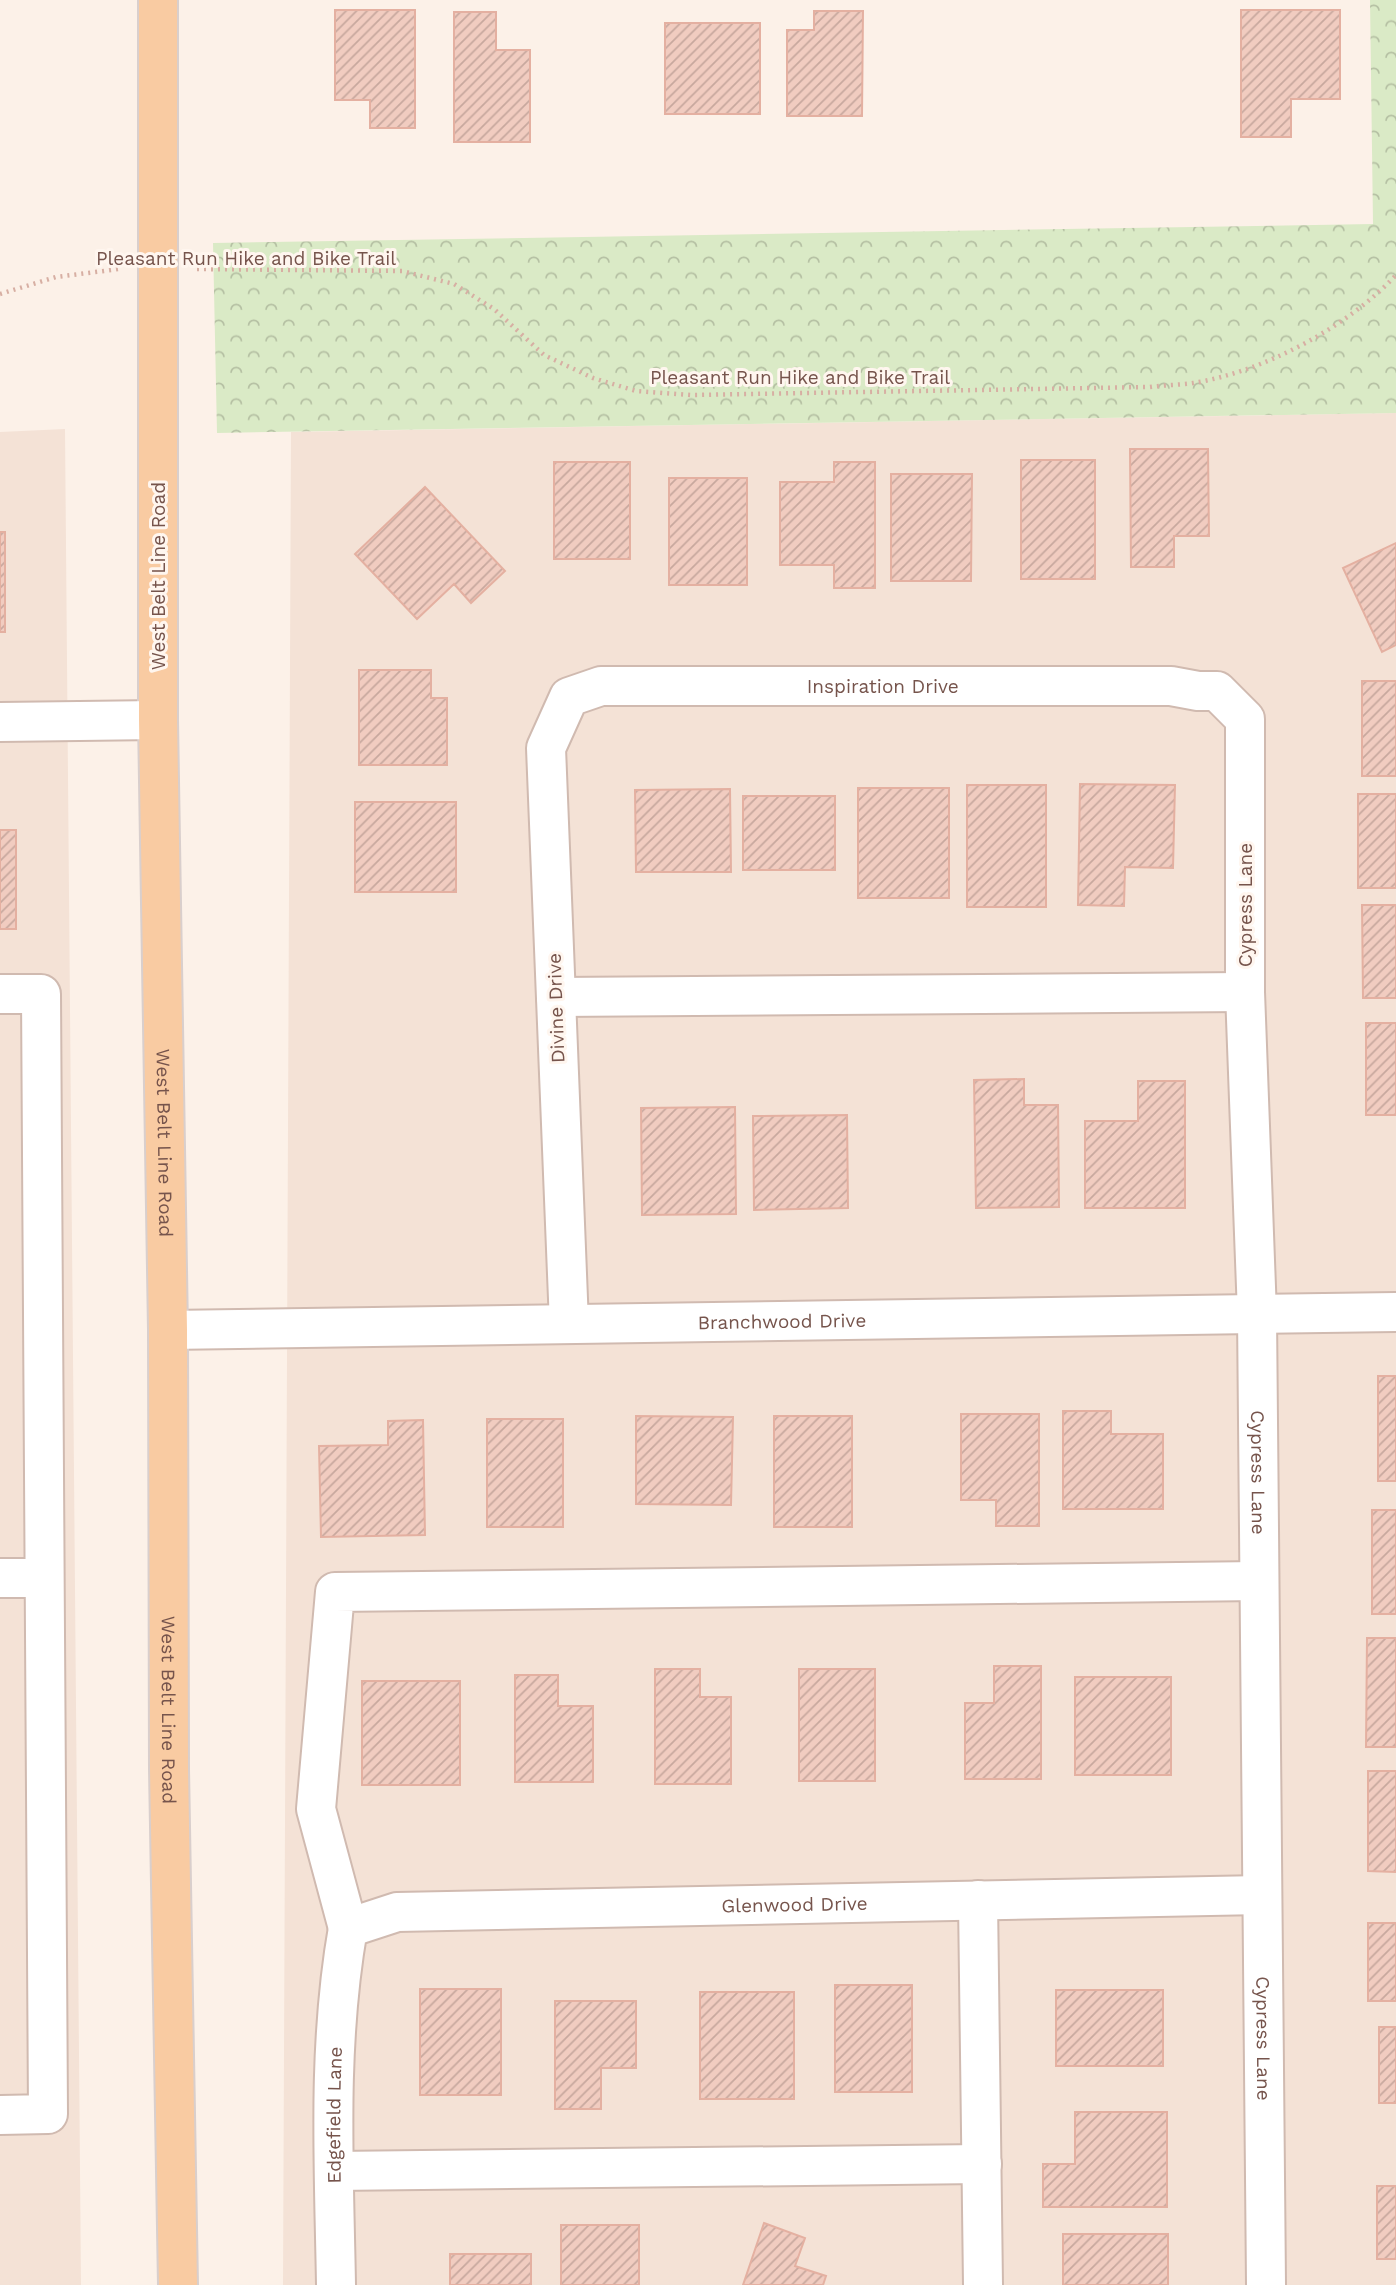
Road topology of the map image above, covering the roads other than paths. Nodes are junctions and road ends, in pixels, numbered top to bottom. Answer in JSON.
{"nodes":[{"id":1,"x":158,"y":0,"type":"edge"},
{"id":2,"x":1198,"y":691,"type":"joint"},
{"id":3,"x":569,"y":696,"type":"joint"},
{"id":4,"x":158,"y":720,"type":"junction"},
{"id":5,"x":0,"y":722,"type":"edge"},
{"id":6,"x":1245,"y":992,"type":"junction"},
{"id":7,"x":0,"y":994,"type":"edge"},
{"id":8,"x":556,"y":997,"type":"junction"},
{"id":9,"x":1396,"y":1312,"type":"edge"},
{"id":10,"x":1257,"y":1314,"type":"junction"},
{"id":11,"x":569,"y":1324,"type":"junction"},
{"id":12,"x":168,"y":1330,"type":"junction"},
{"id":13,"x":0,"y":1578,"type":"edge"},
{"id":14,"x":44,"y":1578,"type":"junction"},
{"id":15,"x":1259,"y":1581,"type":"junction"},
{"id":16,"x":1262,"y":1895,"type":"junction"},
{"id":17,"x":978,"y":1900,"type":"junction"},
{"id":18,"x":346,"y":1938,"type":"junction"},
{"id":19,"x":0,"y":2115,"type":"edge"},
{"id":20,"x":982,"y":2164,"type":"junction"},
{"id":21,"x":334,"y":2171,"type":"junction"},
{"id":22,"x":178,"y":2285,"type":"edge"},
{"id":23,"x":336,"y":2285,"type":"edge"},
{"id":24,"x":983,"y":2285,"type":"edge"},
{"id":25,"x":1266,"y":2285,"type":"edge"}],
"edges":[{"from":1,"to":4,"type":"main road","name":"West Belt Line Road"},
{"from":2,"to":3,"type":"street","name":"Inspiration Drive"},
{"from":2,"to":6,"type":"street","name":"Cypress Lane"},
{"from":3,"to":8,"type":"street","name":"Divine Drive"},
{"from":4,"to":5,"type":"street"},
{"from":4,"to":12,"type":"main road","name":"West Belt Line Road"},
{"from":6,"to":8,"type":"street"},
{"from":6,"to":10,"type":"street","name":"Cypress Lane"},
{"from":7,"to":14,"type":"street"},
{"from":8,"to":11,"type":"street","name":"Divine Drive"},
{"from":9,"to":10,"type":"street","name":"Branchwood Drive"},
{"from":10,"to":11,"type":"street","name":"Branchwood Drive"},
{"from":10,"to":15,"type":"street","name":"Cypress Lane"},
{"from":11,"to":12,"type":"street","name":"Branchwood Drive"},
{"from":12,"to":22,"type":"main road","name":"West Belt Line Road"},
{"from":13,"to":14,"type":"street"},
{"from":14,"to":19,"type":"street"},
{"from":15,"to":16,"type":"street","name":"Cypress Lane"},
{"from":15,"to":18,"type":"street"},
{"from":16,"to":17,"type":"street","name":"Glenwood Drive"},
{"from":16,"to":25,"type":"street","name":"Cypress Lane"},
{"from":17,"to":18,"type":"street","name":"Glenwood Drive"},
{"from":17,"to":20,"type":"street"},
{"from":18,"to":21,"type":"street","name":"Edgefield Lane"},
{"from":20,"to":21,"type":"street"},
{"from":20,"to":24,"type":"street"},
{"from":21,"to":23,"type":"street","name":"Edgefield Lane"}]}
